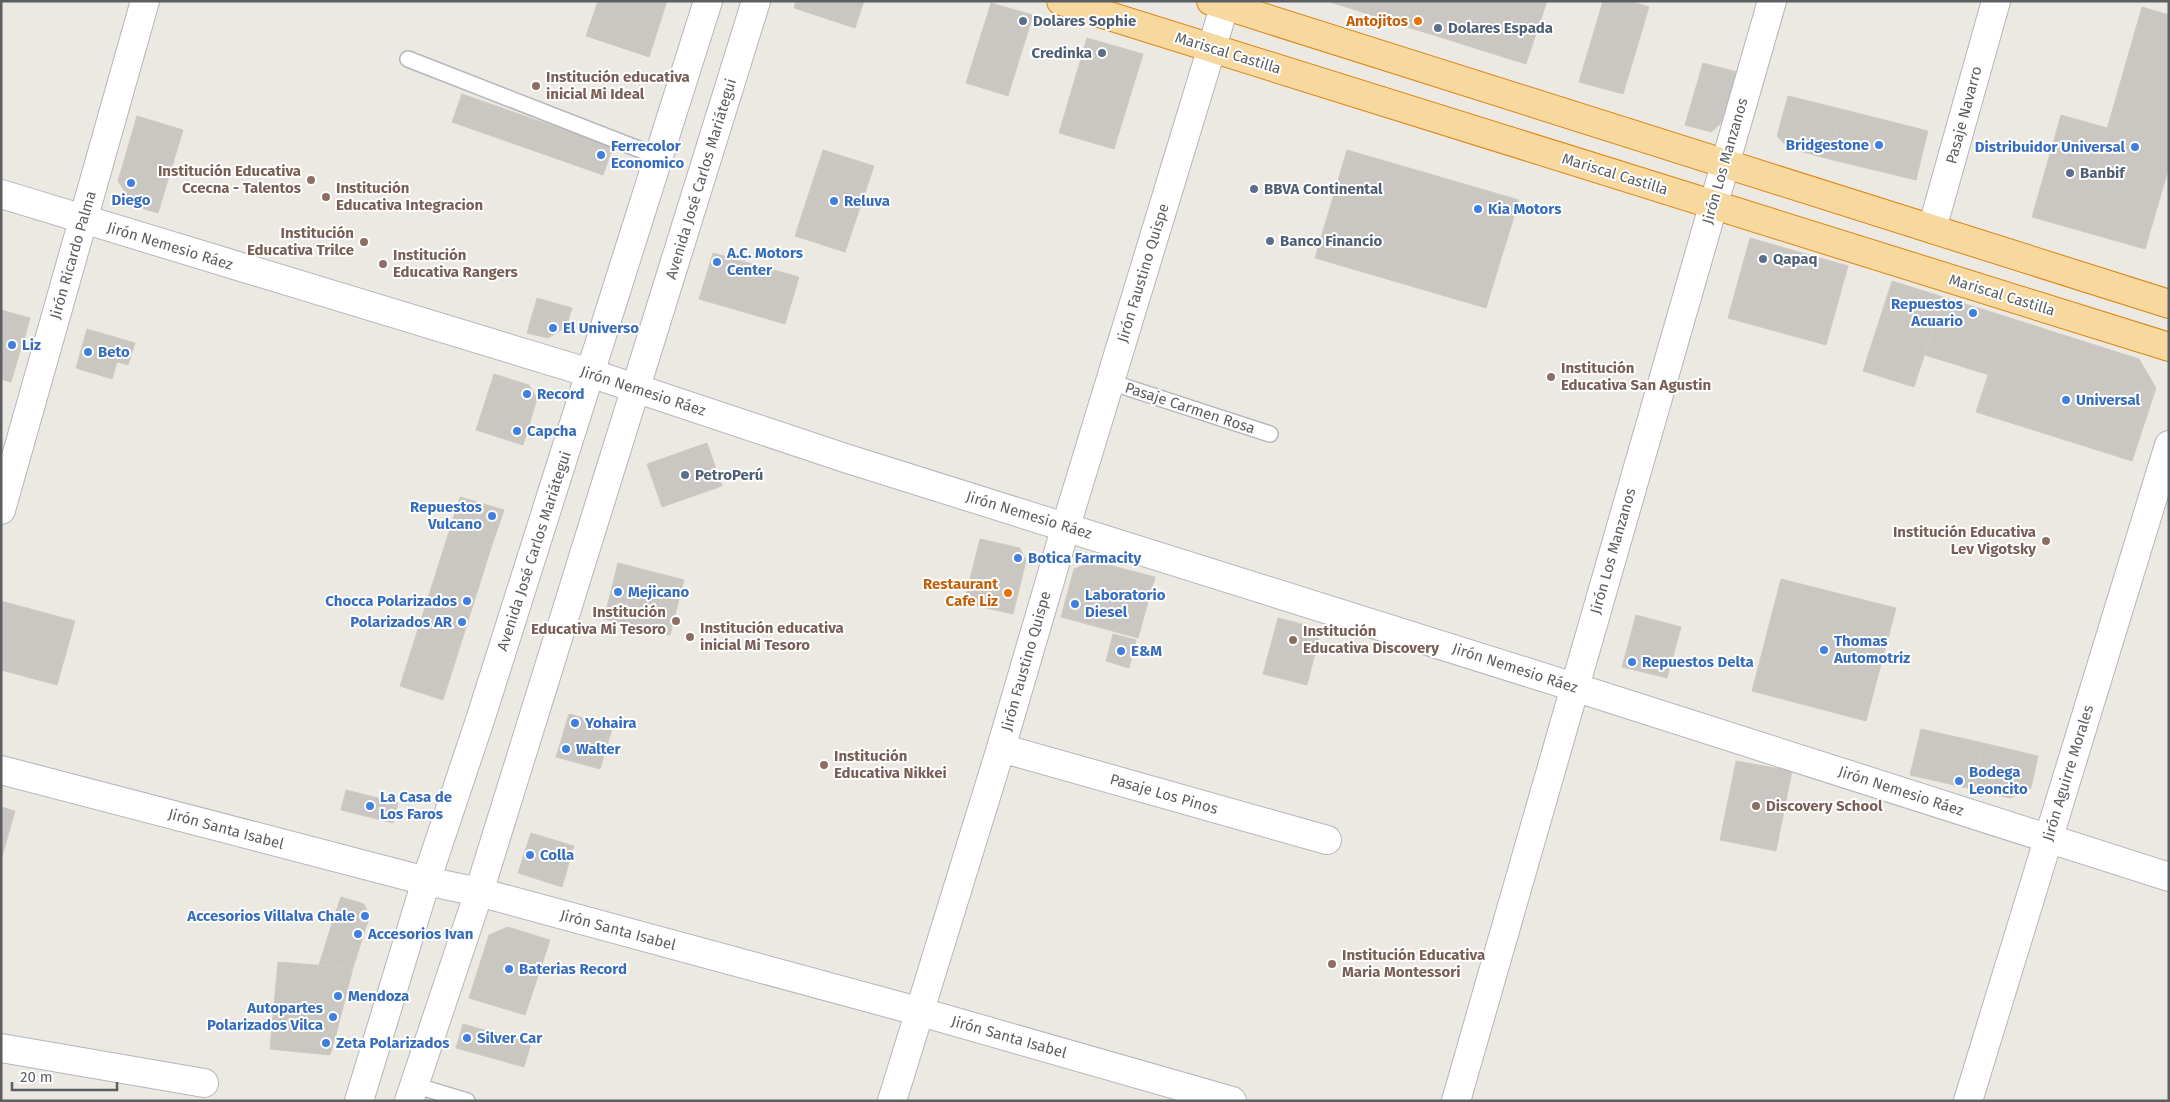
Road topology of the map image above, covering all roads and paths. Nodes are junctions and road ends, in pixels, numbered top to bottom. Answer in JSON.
{"nodes":[{"id":1,"x":145,"y":1,"type":"edge"},
{"id":2,"x":708,"y":1,"type":"edge"},
{"id":3,"x":756,"y":1,"type":"edge"},
{"id":4,"x":1061,"y":1,"type":"edge"},
{"id":5,"x":1772,"y":1,"type":"edge"},
{"id":6,"x":1996,"y":1,"type":"edge"},
{"id":7,"x":1220,"y":3,"type":"edge"},
{"id":8,"x":1211,"y":48,"type":"junction"},
{"id":9,"x":408,"y":59,"type":"dead end"},
{"id":10,"x":659,"y":157,"type":"junction"},
{"id":11,"x":1724,"y":163,"type":"junction"},
{"id":12,"x":1,"y":194,"type":"edge"},
{"id":13,"x":1712,"y":204,"type":"junction"},
{"id":14,"x":83,"y":219,"type":"junction"},
{"id":15,"x":1932,"y":229,"type":"junction"},
{"id":16,"x":2169,"y":304,"type":"edge"},
{"id":17,"x":2169,"y":347,"type":"edge"},
{"id":18,"x":590,"y":373,"type":"junction"},
{"id":19,"x":1110,"y":382,"type":"junction"},
{"id":20,"x":636,"y":388,"type":"junction"},
{"id":21,"x":1270,"y":434,"type":"dead end"},
{"id":22,"x":2169,"y":445,"type":"edge"},
{"id":23,"x":8,"y":457,"type":"edge"},
{"id":24,"x":1,"y":510,"type":"edge"},
{"id":25,"x":1066,"y":526,"type":"junction"},
{"id":26,"x":1574,"y":687,"type":"junction"},
{"id":27,"x":1001,"y":748,"type":"junction"},
{"id":28,"x":1,"y":770,"type":"edge"},
{"id":29,"x":2048,"y":838,"type":"junction"},
{"id":30,"x":1327,"y":840,"type":"dead end"},
{"id":31,"x":2169,"y":877,"type":"edge"},
{"id":32,"x":426,"y":881,"type":"junction"},
{"id":33,"x":479,"y":892,"type":"junction"},
{"id":34,"x":921,"y":1012,"type":"junction"},
{"id":35,"x":1,"y":1048,"type":"edge"},
{"id":36,"x":204,"y":1084,"type":"dead end"},
{"id":37,"x":412,"y":1093,"type":"edge"},
{"id":38,"x":359,"y":1101,"type":"edge"},
{"id":39,"x":467,"y":1101,"type":"edge"},
{"id":40,"x":892,"y":1101,"type":"edge"},
{"id":41,"x":1232,"y":1101,"type":"edge"},
{"id":42,"x":1456,"y":1101,"type":"edge"},
{"id":43,"x":1968,"y":1101,"type":"edge"}],
"edges":[{"from":1,"to":14,"type":"street","name":"Jirón Ricardo Palma"},
{"from":2,"to":10,"type":"street","name":"Avenida José Carlos Mariátegui"},
{"from":3,"to":20,"type":"street","name":"Avenida José Carlos Mariátegui"},
{"from":4,"to":8,"type":"highway","name":"Mariscal Castilla"},
{"from":5,"to":11,"type":"street","name":"Jirón Los Manzanos"},
{"from":6,"to":15,"type":"street","name":"Pasaje Navarro"},
{"from":7,"to":8,"type":"street","name":"Jirón Faustino Quispe"},
{"from":7,"to":11,"type":"highway"},
{"from":8,"to":13,"type":"highway","name":"Mariscal Castilla"},
{"from":8,"to":19,"type":"street","name":"Jirón Faustino Quispe"},
{"from":9,"to":10,"type":"lane"},
{"from":10,"to":18,"type":"street","name":"Avenida José Carlos Mariátegui"},
{"from":11,"to":13,"type":"street","name":"Jirón Los Manzanos"},
{"from":11,"to":15,"type":"highway"},
{"from":12,"to":14,"type":"street","name":"Jirón Nemesio Ráez"},
{"from":13,"to":17,"type":"highway","name":"Mariscal Castilla"},
{"from":13,"to":26,"type":"street","name":"Jirón Los Manzanos"},
{"from":14,"to":18,"type":"street","name":"Jirón Nemesio Ráez"},
{"from":14,"to":23,"type":"street","name":"Jirón Ricardo Palma"},
{"from":15,"to":16,"type":"highway"},
{"from":18,"to":20,"type":"street","name":"Jirón Nemesio Ráez"},
{"from":18,"to":32,"type":"street","name":"Avenida José Carlos Mariátegui"},
{"from":19,"to":21,"type":"lane","name":"Pasaje Carmen Rosa"},
{"from":19,"to":25,"type":"street","name":"Jirón Faustino Quispe"},
{"from":20,"to":25,"type":"street","name":"Jirón Nemesio Ráez"},
{"from":20,"to":33,"type":"street","name":"Avenida José Carlos Mariátegui"},
{"from":22,"to":29,"type":"street","name":"Jirón Aguirre Morales"},
{"from":23,"to":24,"type":"street","name":"Jirón Ricardo Palma"},
{"from":25,"to":26,"type":"street","name":"Jirón Nemesio Ráez"},
{"from":25,"to":27,"type":"street","name":"Jirón Faustino Quispe"},
{"from":26,"to":29,"type":"street","name":"Jirón Nemesio Ráez"},
{"from":26,"to":42,"type":"street","name":"Jirón Los Manzanos"},
{"from":27,"to":30,"type":"street","name":"Pasaje Los Pinos"},
{"from":27,"to":34,"type":"street","name":"Jirón Faustino Quispe"},
{"from":28,"to":32,"type":"street","name":"Jirón Santa Isabel"},
{"from":29,"to":31,"type":"street","name":"Jirón Nemesio Ráez"},
{"from":29,"to":43,"type":"street","name":"Jirón Aguirre Morales"},
{"from":32,"to":33,"type":"street","name":"Jirón Santa Isabel"},
{"from":32,"to":38,"type":"street","name":"Avenida José Carlos Mariátegui"},
{"from":33,"to":34,"type":"street","name":"Jirón Santa Isabel"},
{"from":33,"to":37,"type":"street","name":"Avenida José Carlos Mariátegui"},
{"from":34,"to":40,"type":"street","name":"Jirón Faustino Quispe"},
{"from":34,"to":41,"type":"street","name":"Jirón Santa Isabel"},
{"from":35,"to":36,"type":"street"},
{"from":37,"to":39,"type":"lane"}]}
